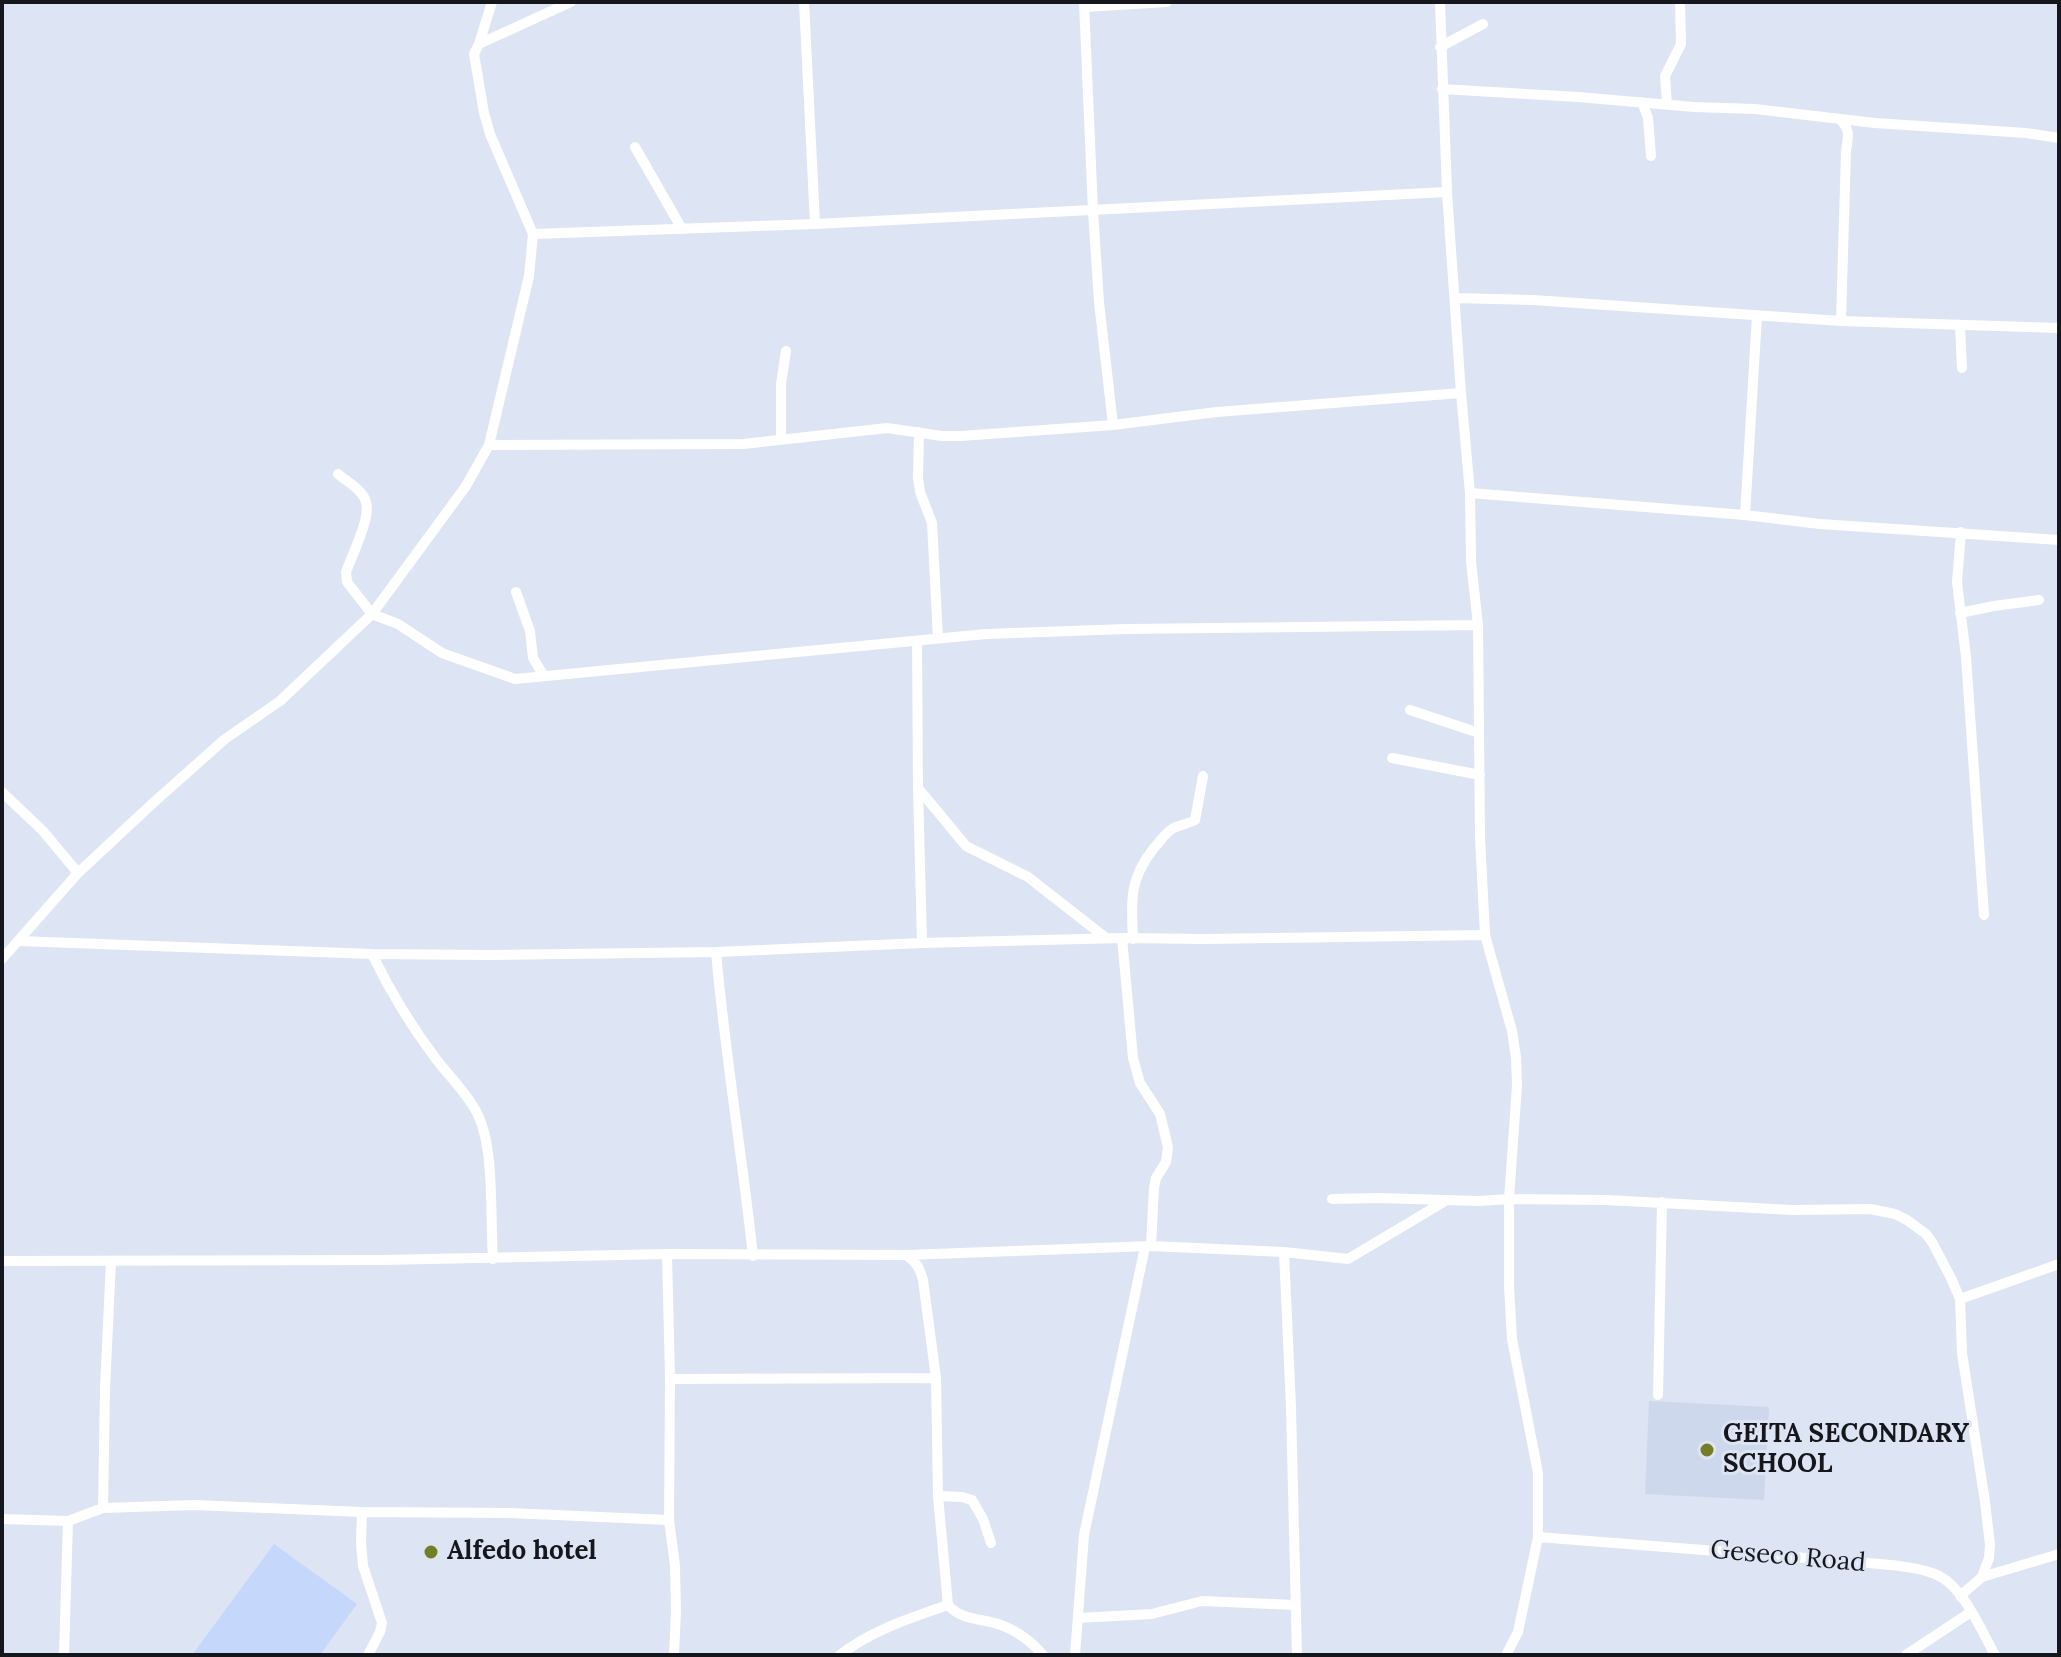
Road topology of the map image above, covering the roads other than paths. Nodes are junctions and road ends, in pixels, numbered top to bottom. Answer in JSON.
{"nodes":[{"id":1,"x":492,"y":2,"type":"edge"},
{"id":2,"x":571,"y":2,"type":"edge"},
{"id":3,"x":804,"y":2,"type":"edge"},
{"id":4,"x":1167,"y":2,"type":"edge"},
{"id":5,"x":1440,"y":2,"type":"edge"},
{"id":6,"x":1680,"y":2,"type":"edge"},
{"id":7,"x":1084,"y":4,"type":"edge"},
{"id":8,"x":1483,"y":24,"type":"dead end"},
{"id":9,"x":479,"y":44,"type":"junction"},
{"id":10,"x":1440,"y":47,"type":"junction"},
{"id":11,"x":1442,"y":89,"type":"junction"},
{"id":12,"x":1642,"y":102,"type":"junction"},
{"id":13,"x":1667,"y":104,"type":"junction"},
{"id":14,"x":1840,"y":119,"type":"junction"},
{"id":15,"x":2059,"y":138,"type":"edge"},
{"id":16,"x":635,"y":147,"type":"dead end"},
{"id":17,"x":1651,"y":156,"type":"dead end"},
{"id":18,"x":1447,"y":192,"type":"junction"},
{"id":19,"x":1093,"y":211,"type":"junction"},
{"id":20,"x":815,"y":224,"type":"junction"},
{"id":21,"x":682,"y":229,"type":"junction"},
{"id":22,"x":533,"y":234,"type":"junction"},
{"id":23,"x":1455,"y":298,"type":"junction"},
{"id":24,"x":1757,"y":316,"type":"junction"},
{"id":25,"x":1841,"y":321,"type":"junction"},
{"id":26,"x":1960,"y":326,"type":"junction"},
{"id":27,"x":2059,"y":328,"type":"edge"},
{"id":28,"x":786,"y":351,"type":"dead end"},
{"id":29,"x":1962,"y":368,"type":"dead end"},
{"id":30,"x":1461,"y":393,"type":"junction"},
{"id":31,"x":1113,"y":425,"type":"junction"},
{"id":32,"x":919,"y":432,"type":"junction"},
{"id":33,"x":781,"y":439,"type":"junction"},
{"id":34,"x":489,"y":445,"type":"junction"},
{"id":35,"x":338,"y":474,"type":"dead end"},
{"id":36,"x":1470,"y":493,"type":"junction"},
{"id":37,"x":1745,"y":515,"type":"junction"},
{"id":38,"x":1961,"y":532,"type":"junction"},
{"id":39,"x":2059,"y":540,"type":"edge"},
{"id":40,"x":516,"y":592,"type":"dead end"},
{"id":41,"x":2039,"y":600,"type":"dead end"},
{"id":42,"x":1960,"y":613,"type":"junction"},
{"id":43,"x":372,"y":614,"type":"junction"},
{"id":44,"x":1478,"y":625,"type":"junction"},
{"id":45,"x":938,"y":638,"type":"junction"},
{"id":46,"x":917,"y":641,"type":"junction"},
{"id":47,"x":544,"y":676,"type":"junction"},
{"id":48,"x":1410,"y":710,"type":"dead end"},
{"id":49,"x":1479,"y":733,"type":"junction"},
{"id":50,"x":1392,"y":758,"type":"dead end"},
{"id":51,"x":1480,"y":775,"type":"junction"},
{"id":52,"x":1203,"y":776,"type":"dead end"},
{"id":53,"x":918,"y":788,"type":"junction"},
{"id":54,"x":2,"y":792,"type":"edge"},
{"id":55,"x":78,"y":873,"type":"junction"},
{"id":56,"x":1984,"y":915,"type":"dead end"},
{"id":57,"x":1485,"y":935,"type":"junction"},
{"id":58,"x":1106,"y":938,"type":"junction"},
{"id":59,"x":1127,"y":938,"type":"junction"},
{"id":60,"x":18,"y":941,"type":"junction"},
{"id":61,"x":922,"y":943,"type":"junction"},
{"id":62,"x":716,"y":952,"type":"junction"},
{"id":63,"x":372,"y":954,"type":"junction"},
{"id":64,"x":2,"y":959,"type":"edge"},
{"id":65,"x":1332,"y":1199,"type":"dead end"},
{"id":66,"x":1509,"y":1199,"type":"junction"},
{"id":67,"x":1447,"y":1200,"type":"junction"},
{"id":68,"x":1662,"y":1202,"type":"junction"},
{"id":69,"x":1148,"y":1247,"type":"junction"},
{"id":70,"x":1284,"y":1252,"type":"junction"},
{"id":71,"x":667,"y":1254,"type":"junction"},
{"id":72,"x":906,"y":1255,"type":"junction"},
{"id":73,"x":753,"y":1256,"type":"junction"},
{"id":74,"x":493,"y":1259,"type":"junction"},
{"id":75,"x":2,"y":1261,"type":"edge"},
{"id":76,"x":111,"y":1261,"type":"junction"},
{"id":77,"x":2059,"y":1264,"type":"edge"},
{"id":78,"x":1960,"y":1299,"type":"junction"},
{"id":79,"x":936,"y":1378,"type":"junction"},
{"id":80,"x":670,"y":1379,"type":"junction"},
{"id":81,"x":1658,"y":1395,"type":"dead end"},
{"id":82,"x":938,"y":1496,"type":"junction"},
{"id":83,"x":103,"y":1508,"type":"junction"},
{"id":84,"x":362,"y":1512,"type":"junction"},
{"id":85,"x":2,"y":1519,"type":"edge"},
{"id":86,"x":669,"y":1520,"type":"junction"},
{"id":87,"x":68,"y":1521,"type":"junction"},
{"id":88,"x":1538,"y":1537,"type":"junction"},
{"id":89,"x":991,"y":1543,"type":"dead end"},
{"id":90,"x":2059,"y":1554,"type":"edge"},
{"id":91,"x":1982,"y":1577,"type":"junction"},
{"id":92,"x":1960,"y":1596,"type":"junction"},
{"id":93,"x":948,"y":1605,"type":"junction"},
{"id":94,"x":1295,"y":1605,"type":"junction"},
{"id":95,"x":1971,"y":1612,"type":"junction"},
{"id":96,"x":1078,"y":1618,"type":"junction"},
{"id":97,"x":64,"y":1655,"type":"edge"},
{"id":98,"x":368,"y":1655,"type":"edge"},
{"id":99,"x":674,"y":1655,"type":"edge"},
{"id":100,"x":840,"y":1655,"type":"edge"},
{"id":101,"x":1043,"y":1655,"type":"edge"},
{"id":102,"x":1075,"y":1655,"type":"edge"},
{"id":103,"x":1297,"y":1655,"type":"edge"},
{"id":104,"x":1506,"y":1655,"type":"edge"},
{"id":105,"x":1906,"y":1655,"type":"edge"},
{"id":106,"x":1995,"y":1655,"type":"edge"}],
"edges":[{"from":1,"to":9,"type":"street"},
{"from":2,"to":9,"type":"street"},
{"from":3,"to":20,"type":"street"},
{"from":4,"to":7,"type":"street"},
{"from":5,"to":10,"type":"street"},
{"from":6,"to":13,"type":"street"},
{"from":7,"to":19,"type":"street"},
{"from":8,"to":10,"type":"street"},
{"from":9,"to":22,"type":"street"},
{"from":10,"to":11,"type":"street"},
{"from":11,"to":12,"type":"street"},
{"from":11,"to":18,"type":"street"},
{"from":12,"to":13,"type":"street"},
{"from":12,"to":17,"type":"street"},
{"from":13,"to":14,"type":"street"},
{"from":14,"to":15,"type":"street"},
{"from":14,"to":25,"type":"street"},
{"from":16,"to":21,"type":"street"},
{"from":18,"to":19,"type":"street"},
{"from":18,"to":23,"type":"street"},
{"from":19,"to":20,"type":"street"},
{"from":19,"to":31,"type":"street"},
{"from":20,"to":21,"type":"street"},
{"from":21,"to":22,"type":"street"},
{"from":22,"to":34,"type":"street"},
{"from":23,"to":24,"type":"street"},
{"from":23,"to":30,"type":"street"},
{"from":24,"to":25,"type":"street"},
{"from":24,"to":37,"type":"street"},
{"from":25,"to":26,"type":"street"},
{"from":26,"to":27,"type":"street"},
{"from":26,"to":29,"type":"street"},
{"from":28,"to":33,"type":"street"},
{"from":30,"to":31,"type":"street"},
{"from":30,"to":36,"type":"street"},
{"from":31,"to":32,"type":"street"},
{"from":32,"to":33,"type":"street"},
{"from":32,"to":45,"type":"street"},
{"from":33,"to":34,"type":"street"},
{"from":34,"to":43,"type":"street"},
{"from":35,"to":43,"type":"street"},
{"from":36,"to":37,"type":"street"},
{"from":36,"to":44,"type":"street"},
{"from":37,"to":38,"type":"street"},
{"from":38,"to":39,"type":"street"},
{"from":38,"to":42,"type":"street"},
{"from":40,"to":47,"type":"street"},
{"from":41,"to":42,"type":"street"},
{"from":42,"to":56,"type":"street"},
{"from":43,"to":47,"type":"street"},
{"from":43,"to":55,"type":"street"},
{"from":44,"to":45,"type":"street"},
{"from":44,"to":49,"type":"street"},
{"from":45,"to":46,"type":"street"},
{"from":46,"to":47,"type":"street"},
{"from":46,"to":53,"type":"street"},
{"from":48,"to":49,"type":"street"},
{"from":49,"to":51,"type":"street"},
{"from":50,"to":51,"type":"street"},
{"from":51,"to":57,"type":"street"},
{"from":52,"to":59,"type":"street"},
{"from":53,"to":58,"type":"street"},
{"from":53,"to":61,"type":"street"},
{"from":54,"to":55,"type":"street"},
{"from":55,"to":60,"type":"street"},
{"from":57,"to":59,"type":"street"},
{"from":57,"to":66,"type":"street"},
{"from":58,"to":59,"type":"street"},
{"from":58,"to":61,"type":"street"},
{"from":59,"to":69,"type":"street"},
{"from":60,"to":63,"type":"street"},
{"from":60,"to":64,"type":"street"},
{"from":61,"to":62,"type":"street"},
{"from":62,"to":63,"type":"street"},
{"from":62,"to":73,"type":"street"},
{"from":63,"to":74,"type":"street"},
{"from":65,"to":67,"type":"street"},
{"from":66,"to":67,"type":"street"},
{"from":66,"to":68,"type":"street"},
{"from":66,"to":88,"type":"street"},
{"from":67,"to":70,"type":"street"},
{"from":68,"to":78,"type":"street"},
{"from":68,"to":81,"type":"street"},
{"from":69,"to":70,"type":"street"},
{"from":69,"to":72,"type":"street"},
{"from":69,"to":96,"type":"street"},
{"from":70,"to":94,"type":"street"},
{"from":71,"to":73,"type":"street"},
{"from":71,"to":74,"type":"street"},
{"from":71,"to":80,"type":"street"},
{"from":72,"to":73,"type":"street"},
{"from":72,"to":79,"type":"street"},
{"from":74,"to":76,"type":"street"},
{"from":75,"to":76,"type":"street"},
{"from":76,"to":83,"type":"street"},
{"from":77,"to":78,"type":"street"},
{"from":78,"to":91,"type":"street"},
{"from":79,"to":80,"type":"street"},
{"from":79,"to":82,"type":"street"},
{"from":80,"to":86,"type":"street"},
{"from":82,"to":89,"type":"street"},
{"from":82,"to":93,"type":"street"},
{"from":83,"to":84,"type":"street"},
{"from":83,"to":87,"type":"street"},
{"from":84,"to":86,"type":"street"},
{"from":84,"to":98,"type":"street"},
{"from":85,"to":87,"type":"street"},
{"from":86,"to":99,"type":"street"},
{"from":87,"to":97,"type":"street"},
{"from":88,"to":92,"type":"street","name":"Geseco Road"},
{"from":88,"to":104,"type":"street"},
{"from":90,"to":91,"type":"street"},
{"from":91,"to":92,"type":"street"},
{"from":92,"to":95,"type":"street","name":"Geseco Road"},
{"from":93,"to":100,"type":"street"},
{"from":93,"to":101,"type":"street"},
{"from":94,"to":96,"type":"street"},
{"from":94,"to":103,"type":"street"},
{"from":95,"to":105,"type":"street"},
{"from":95,"to":106,"type":"street","name":"Geseco Road"},
{"from":96,"to":102,"type":"street"}]}
